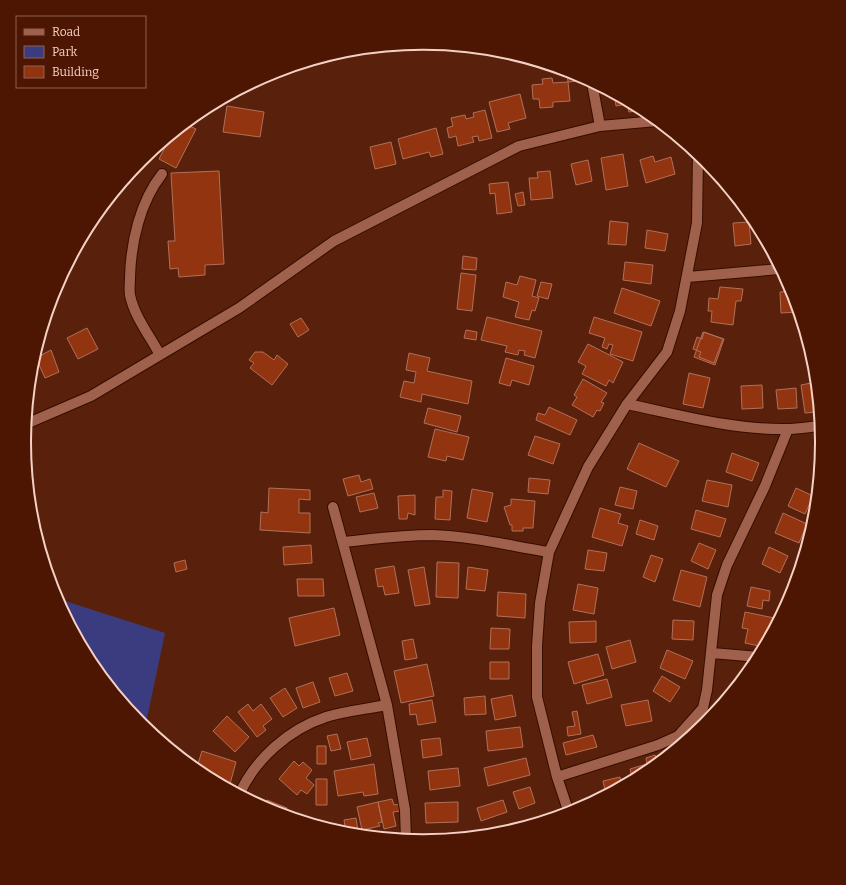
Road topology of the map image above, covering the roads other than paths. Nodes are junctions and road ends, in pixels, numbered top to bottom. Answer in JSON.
{"nodes":[{"id":1,"x":593,"y":90,"type":"edge"},
{"id":2,"x":648,"y":122,"type":"edge"},
{"id":3,"x":600,"y":126,"type":"junction"},
{"id":4,"x":698,"y":163,"type":"edge"},
{"id":5,"x":162,"y":174,"type":"dead end"},
{"id":6,"x":775,"y":269,"type":"edge"},
{"id":7,"x":688,"y":277,"type":"junction"},
{"id":8,"x":160,"y":355,"type":"junction"},
{"id":9,"x":627,"y":404,"type":"junction"},
{"id":10,"x":32,"y":421,"type":"edge"},
{"id":11,"x":814,"y":427,"type":"edge"},
{"id":12,"x":788,"y":429,"type":"junction"},
{"id":13,"x":334,"y":507,"type":"dead end"},
{"id":14,"x":343,"y":542,"type":"junction"},
{"id":15,"x":549,"y":552,"type":"junction"},
{"id":16,"x":712,"y":653,"type":"junction"},
{"id":17,"x":751,"y":656,"type":"edge"},
{"id":18,"x":387,"y":706,"type":"junction"},
{"id":19,"x":557,"y":777,"type":"junction"},
{"id":20,"x":242,"y":790,"type":"edge"},
{"id":21,"x":567,"y":807,"type":"edge"},
{"id":22,"x":406,"y":834,"type":"edge"}],
"edges":[{"from":1,"to":3,"type":"street"},
{"from":2,"to":3,"type":"street"},
{"from":3,"to":8,"type":"street"},
{"from":4,"to":7,"type":"street"},
{"from":5,"to":8,"type":"street"},
{"from":6,"to":7,"type":"street"},
{"from":7,"to":9,"type":"street"},
{"from":8,"to":10,"type":"street"},
{"from":9,"to":12,"type":"street"},
{"from":9,"to":15,"type":"street"},
{"from":11,"to":12,"type":"street"},
{"from":12,"to":16,"type":"street"},
{"from":13,"to":14,"type":"street"},
{"from":14,"to":15,"type":"street"},
{"from":14,"to":18,"type":"street"},
{"from":15,"to":19,"type":"street"},
{"from":16,"to":17,"type":"street"},
{"from":16,"to":19,"type":"street"},
{"from":18,"to":20,"type":"street"},
{"from":18,"to":22,"type":"street"},
{"from":19,"to":21,"type":"street"}]}
